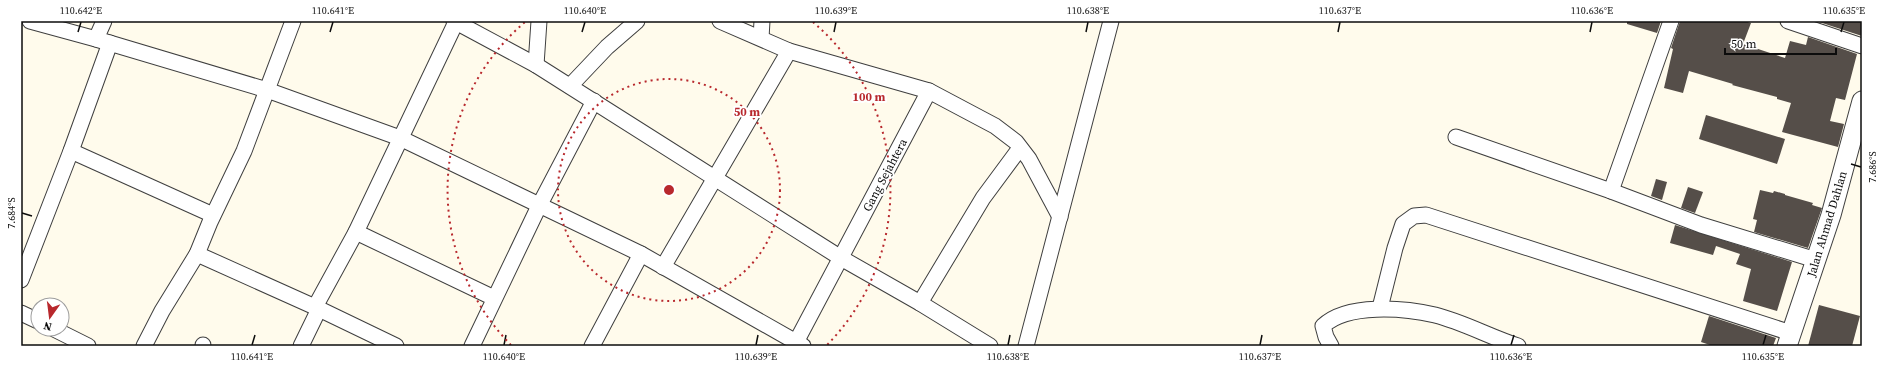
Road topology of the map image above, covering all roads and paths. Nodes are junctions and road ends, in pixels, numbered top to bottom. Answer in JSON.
{"nodes":[{"id":1,"x":30,"y":21,"type":"edge"},
{"id":2,"x":104,"y":21,"type":"edge"},
{"id":3,"x":293,"y":21,"type":"edge"},
{"id":4,"x":539,"y":21,"type":"edge"},
{"id":5,"x":637,"y":21,"type":"edge"},
{"id":6,"x":720,"y":21,"type":"edge"},
{"id":7,"x":762,"y":21,"type":"edge"},
{"id":8,"x":1112,"y":21,"type":"edge"},
{"id":9,"x":1671,"y":21,"type":"edge"},
{"id":10,"x":1788,"y":21,"type":"edge"},
{"id":11,"x":455,"y":22,"type":"edge"},
{"id":12,"x":761,"y":38,"type":"junction"},
{"id":13,"x":96,"y":39,"type":"junction"},
{"id":14,"x":110,"y":43,"type":"junction"},
{"id":15,"x":1862,"y":46,"type":"edge"},
{"id":16,"x":789,"y":51,"type":"junction"},
{"id":17,"x":536,"y":65,"type":"junction"},
{"id":18,"x":570,"y":86,"type":"junction"},
{"id":19,"x":267,"y":90,"type":"junction"},
{"id":20,"x":929,"y":91,"type":"junction"},
{"id":21,"x":594,"y":101,"type":"junction"},
{"id":22,"x":1862,"y":101,"type":"edge"},
{"id":23,"x":1456,"y":137,"type":"dead end"},
{"id":24,"x":400,"y":138,"type":"junction"},
{"id":25,"x":1020,"y":148,"type":"junction"},
{"id":26,"x":72,"y":150,"type":"junction"},
{"id":27,"x":715,"y":178,"type":"junction"},
{"id":28,"x":1611,"y":191,"type":"junction"},
{"id":29,"x":539,"y":206,"type":"junction"},
{"id":30,"x":213,"y":215,"type":"junction"},
{"id":31,"x":1060,"y":217,"type":"junction"},
{"id":32,"x":356,"y":232,"type":"junction"},
{"id":33,"x":197,"y":254,"type":"junction"},
{"id":34,"x":641,"y":254,"type":"junction"},
{"id":35,"x":841,"y":258,"type":"junction"},
{"id":36,"x":1816,"y":260,"type":"junction"},
{"id":37,"x":662,"y":267,"type":"junction"},
{"id":38,"x":21,"y":280,"type":"edge"},
{"id":39,"x":494,"y":298,"type":"junction"},
{"id":40,"x":920,"y":303,"type":"junction"},
{"id":41,"x":317,"y":308,"type":"junction"},
{"id":42,"x":1380,"y":308,"type":"junction"},
{"id":43,"x":70,"y":337,"type":"edge"},
{"id":44,"x":1789,"y":339,"type":"edge"},
{"id":45,"x":983,"y":344,"type":"edge"},
{"id":46,"x":797,"y":345,"type":"edge"},
{"id":47,"x":88,"y":346,"type":"edge"},
{"id":48,"x":144,"y":346,"type":"edge"},
{"id":49,"x":301,"y":346,"type":"edge"},
{"id":50,"x":396,"y":346,"type":"edge"},
{"id":51,"x":472,"y":346,"type":"edge"},
{"id":52,"x":592,"y":346,"type":"edge"},
{"id":53,"x":1026,"y":346,"type":"edge"},
{"id":54,"x":1331,"y":346,"type":"edge"},
{"id":55,"x":1518,"y":346,"type":"edge"}],
"edges":[{"from":1,"to":13,"type":"street"},
{"from":2,"to":13,"type":"street"},
{"from":3,"to":19,"type":"street"},
{"from":4,"to":17,"type":"street"},
{"from":5,"to":18,"type":"street"},
{"from":6,"to":12,"type":"street"},
{"from":7,"to":12,"type":"street"},
{"from":8,"to":31,"type":"street"},
{"from":9,"to":28,"type":"street"},
{"from":10,"to":15,"type":"street"},
{"from":11,"to":17,"type":"street"},
{"from":11,"to":24,"type":"street"},
{"from":12,"to":16,"type":"street"},
{"from":13,"to":14,"type":"street"},
{"from":14,"to":19,"type":"street"},
{"from":14,"to":26,"type":"street"},
{"from":16,"to":20,"type":"street"},
{"from":16,"to":27,"type":"street"},
{"from":17,"to":18,"type":"street"},
{"from":18,"to":21,"type":"street"},
{"from":19,"to":24,"type":"street"},
{"from":19,"to":30,"type":"street"},
{"from":20,"to":25,"type":"street"},
{"from":20,"to":35,"type":"street","name":"Gang Sejahtera"},
{"from":21,"to":27,"type":"street"},
{"from":21,"to":29,"type":"street"},
{"from":22,"to":36,"type":"street","name":"Jalan Ahmad Dahlan"},
{"from":23,"to":28,"type":"street"},
{"from":24,"to":29,"type":"street"},
{"from":24,"to":32,"type":"street"},
{"from":25,"to":31,"type":"street"},
{"from":25,"to":40,"type":"street"},
{"from":26,"to":30,"type":"street"},
{"from":26,"to":38,"type":"street"},
{"from":27,"to":35,"type":"street"},
{"from":27,"to":37,"type":"street"},
{"from":28,"to":36,"type":"street"},
{"from":29,"to":34,"type":"street"},
{"from":29,"to":39,"type":"street"},
{"from":30,"to":33,"type":"street"},
{"from":31,"to":53,"type":"street"},
{"from":32,"to":39,"type":"street"},
{"from":32,"to":41,"type":"street"},
{"from":33,"to":41,"type":"street"},
{"from":33,"to":48,"type":"street"},
{"from":34,"to":37,"type":"street"},
{"from":34,"to":52,"type":"street"},
{"from":35,"to":40,"type":"street"},
{"from":35,"to":46,"type":"street","name":"Gang Sejahtera"},
{"from":36,"to":44,"type":"street","name":"Jalan Ahmad Dahlan"},
{"from":37,"to":46,"type":"street"},
{"from":39,"to":51,"type":"street"},
{"from":40,"to":45,"type":"street"},
{"from":41,"to":49,"type":"street"},
{"from":41,"to":50,"type":"street"},
{"from":42,"to":44,"type":"street"},
{"from":42,"to":54,"type":"street"},
{"from":42,"to":55,"type":"street"},
{"from":43,"to":47,"type":"street"}]}
